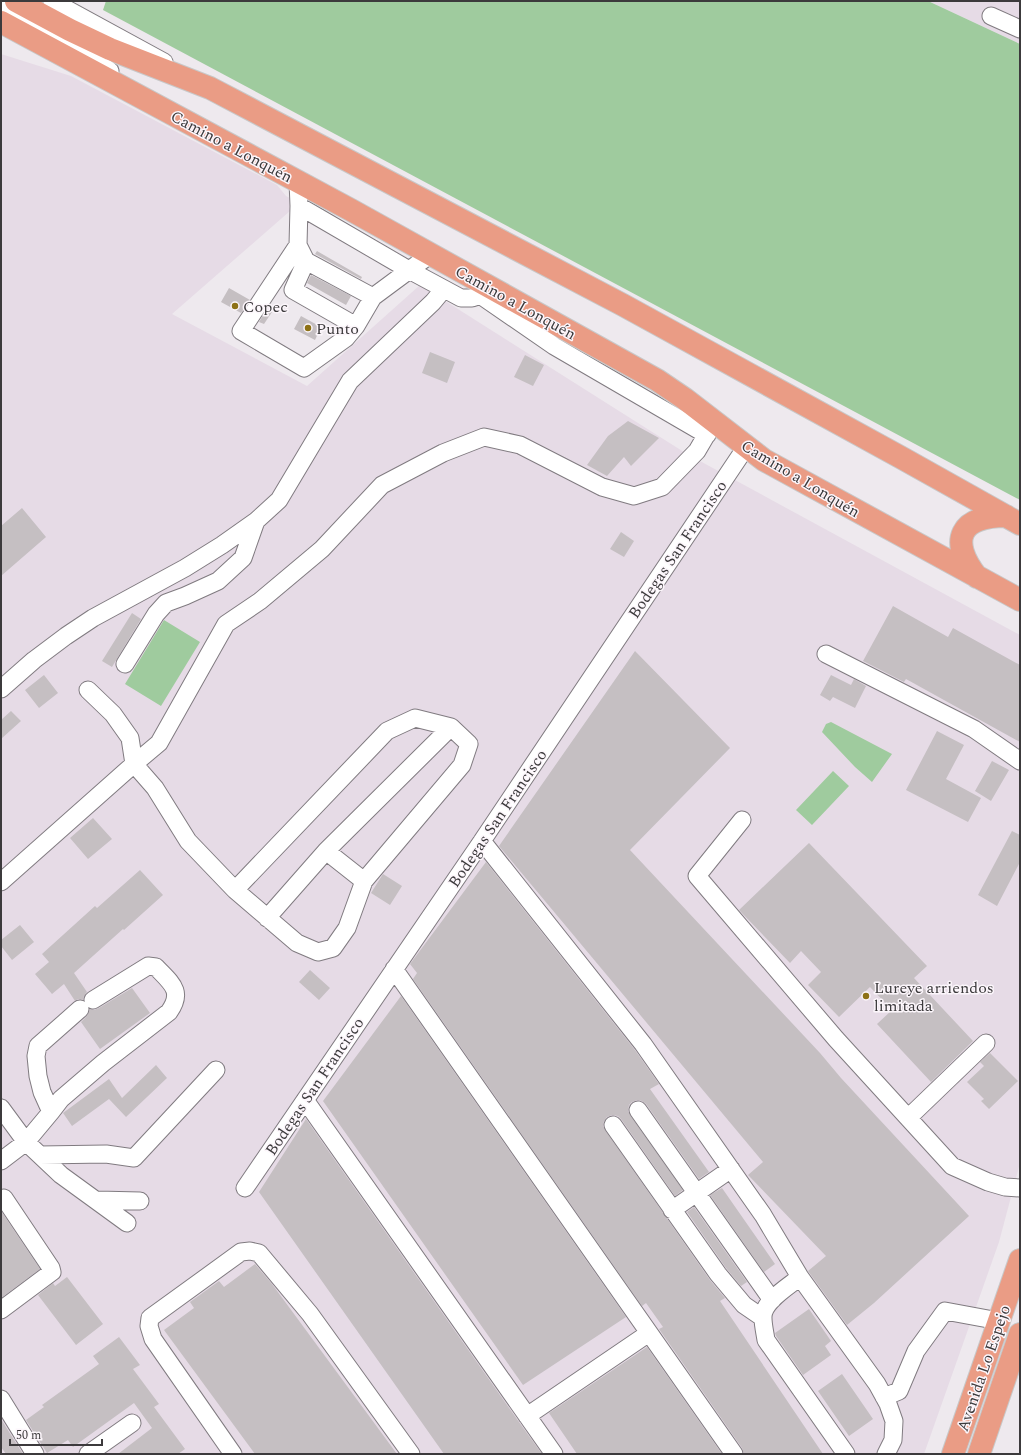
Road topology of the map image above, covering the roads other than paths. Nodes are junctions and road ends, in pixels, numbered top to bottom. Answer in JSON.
{"nodes":[{"id":1,"x":16,"y":1,"type":"edge"},
{"id":2,"x":52,"y":1,"type":"edge"},
{"id":3,"x":1,"y":8,"type":"edge"},
{"id":4,"x":991,"y":16,"type":"dead end"},
{"id":5,"x":1,"y":22,"type":"edge"},
{"id":6,"x":1020,"y":29,"type":"edge"},
{"id":7,"x":1,"y":37,"type":"edge"},
{"id":8,"x":74,"y":61,"type":"junction"},
{"id":9,"x":210,"y":88,"type":"junction"},
{"id":10,"x":139,"y":97,"type":"junction"},
{"id":11,"x":298,"y":181,"type":"junction"},
{"id":12,"x":299,"y":206,"type":"junction"},
{"id":13,"x":298,"y":245,"type":"junction"},
{"id":14,"x":431,"y":254,"type":"junction"},
{"id":15,"x":306,"y":261,"type":"junction"},
{"id":16,"x":409,"y":270,"type":"junction"},
{"id":17,"x":443,"y":290,"type":"junction"},
{"id":18,"x":488,"y":293,"type":"junction"},
{"id":19,"x":374,"y":296,"type":"junction"},
{"id":20,"x":356,"y":326,"type":"junction"},
{"id":21,"x":710,"y":429,"type":"junction"},
{"id":22,"x":746,"y":447,"type":"junction"},
{"id":23,"x":1013,"y":520,"type":"edge"},
{"id":24,"x":256,"y":521,"type":"junction"},
{"id":25,"x":977,"y":577,"type":"junction"},
{"id":26,"x":1020,"y":600,"type":"edge"},
{"id":27,"x":826,"y":654,"type":"dead end"},
{"id":28,"x":125,"y":664,"type":"dead end"},
{"id":29,"x":1,"y":689,"type":"edge"},
{"id":30,"x":88,"y":690,"type":"dead end"},
{"id":31,"x":451,"y":727,"type":"junction"},
{"id":32,"x":1020,"y":761,"type":"edge"},
{"id":33,"x":134,"y":764,"type":"junction"},
{"id":34,"x":742,"y":820,"type":"dead end"},
{"id":35,"x":482,"y":841,"type":"junction"},
{"id":36,"x":326,"y":851,"type":"junction"},
{"id":37,"x":364,"y":881,"type":"junction"},
{"id":38,"x":1,"y":882,"type":"edge"},
{"id":39,"x":235,"y":890,"type":"junction"},
{"id":40,"x":267,"y":918,"type":"junction"},
{"id":41,"x":394,"y":969,"type":"junction"},
{"id":42,"x":986,"y":1043,"type":"dead end"},
{"id":43,"x":216,"y":1070,"type":"dead end"},
{"id":44,"x":305,"y":1100,"type":"junction"},
{"id":45,"x":1,"y":1108,"type":"edge"},
{"id":46,"x":638,"y":1110,"type":"dead end"},
{"id":47,"x":51,"y":1112,"type":"junction"},
{"id":48,"x":908,"y":1118,"type":"junction"},
{"id":49,"x":612,"y":1125,"type":"dead end"},
{"id":50,"x":26,"y":1142,"type":"junction"},
{"id":51,"x":40,"y":1155,"type":"junction"},
{"id":52,"x":1,"y":1161,"type":"edge"},
{"id":53,"x":731,"y":1169,"type":"junction"},
{"id":54,"x":245,"y":1188,"type":"dead end"},
{"id":55,"x":1020,"y":1188,"type":"edge"},
{"id":56,"x":696,"y":1193,"type":"junction"},
{"id":57,"x":4,"y":1198,"type":"dead end"},
{"id":58,"x":97,"y":1200,"type":"junction"},
{"id":59,"x":140,"y":1201,"type":"dead end"},
{"id":60,"x":672,"y":1210,"type":"junction"},
{"id":61,"x":127,"y":1223,"type":"dead end"},
{"id":62,"x":1020,"y":1260,"type":"edge"},
{"id":63,"x":800,"y":1277,"type":"junction"},
{"id":64,"x":772,"y":1300,"type":"junction"},
{"id":65,"x":1,"y":1310,"type":"edge"},
{"id":66,"x":762,"y":1318,"type":"junction"},
{"id":67,"x":999,"y":1320,"type":"junction"},
{"id":68,"x":649,"y":1333,"type":"junction"},
{"id":69,"x":1020,"y":1334,"type":"edge"},
{"id":70,"x":884,"y":1397,"type":"junction"},
{"id":71,"x":1,"y":1399,"type":"edge"},
{"id":72,"x":972,"y":1400,"type":"junction"},
{"id":73,"x":995,"y":1408,"type":"junction"},
{"id":74,"x":527,"y":1416,"type":"junction"},
{"id":75,"x":132,"y":1423,"type":"dead end"},
{"id":76,"x":35,"y":1454,"type":"edge"},
{"id":77,"x":88,"y":1454,"type":"edge"},
{"id":78,"x":232,"y":1454,"type":"edge"},
{"id":79,"x":411,"y":1454,"type":"edge"},
{"id":80,"x":554,"y":1454,"type":"edge"},
{"id":81,"x":734,"y":1454,"type":"edge"},
{"id":82,"x":846,"y":1454,"type":"edge"},
{"id":83,"x":886,"y":1454,"type":"edge"},
{"id":84,"x":953,"y":1454,"type":"edge"},
{"id":85,"x":979,"y":1454,"type":"edge"}],
"edges":[{"from":1,"to":9,"type":"main road"},
{"from":2,"to":9,"type":"street"},
{"from":3,"to":10,"type":"street"},
{"from":4,"to":6,"type":"street"},
{"from":5,"to":8,"type":"main road","name":"Camino a Lonquén"},
{"from":7,"to":8,"type":"main road"},
{"from":8,"to":10,"type":"main road","name":"Camino a Lonquén"},
{"from":9,"to":23,"type":"main road"},
{"from":10,"to":11,"type":"main road","name":"Camino a Lonquén"},
{"from":11,"to":12,"type":"street"},
{"from":11,"to":14,"type":"main road","name":"Camino a Lonquén"},
{"from":12,"to":13,"type":"street"},
{"from":12,"to":16,"type":"street"},
{"from":13,"to":15,"type":"street"},
{"from":13,"to":20,"type":"street"},
{"from":14,"to":16,"type":"street"},
{"from":14,"to":18,"type":"main road","name":"Camino a Lonquén"},
{"from":15,"to":19,"type":"street"},
{"from":15,"to":20,"type":"street"},
{"from":16,"to":17,"type":"street"},
{"from":16,"to":19,"type":"street"},
{"from":17,"to":18,"type":"street"},
{"from":17,"to":24,"type":"street"},
{"from":18,"to":21,"type":"main road","name":"Camino a Lonquén"},
{"from":19,"to":20,"type":"street"},
{"from":21,"to":22,"type":"main road","name":"Camino a Lonquén"},
{"from":21,"to":33,"type":"street"},
{"from":22,"to":25,"type":"main road","name":"Camino a Lonquén"},
{"from":22,"to":35,"type":"street","name":"Bodegas San Francisco"},
{"from":23,"to":25,"type":"main road"},
{"from":24,"to":28,"type":"street"},
{"from":24,"to":29,"type":"street"},
{"from":25,"to":26,"type":"main road","name":"Camino a Lonquén"},
{"from":27,"to":32,"type":"street"},
{"from":30,"to":33,"type":"street"},
{"from":31,"to":36,"type":"street"},
{"from":31,"to":37,"type":"street"},
{"from":31,"to":39,"type":"street"},
{"from":33,"to":38,"type":"street"},
{"from":33,"to":39,"type":"street"},
{"from":34,"to":48,"type":"street"},
{"from":35,"to":41,"type":"street","name":"Bodegas San Francisco"},
{"from":35,"to":53,"type":"street"},
{"from":36,"to":37,"type":"street"},
{"from":36,"to":40,"type":"street"},
{"from":37,"to":40,"type":"street"},
{"from":39,"to":40,"type":"street"},
{"from":41,"to":44,"type":"street","name":"Bodegas San Francisco"},
{"from":41,"to":68,"type":"street"},
{"from":42,"to":48,"type":"street"},
{"from":43,"to":51,"type":"street"},
{"from":44,"to":54,"type":"street","name":"Bodegas San Francisco"},
{"from":44,"to":74,"type":"street"},
{"from":45,"to":50,"type":"street"},
{"from":46,"to":56,"type":"street"},
{"from":47,"to":47,"type":"street"},
{"from":47,"to":50,"type":"street"},
{"from":48,"to":55,"type":"street"},
{"from":49,"to":60,"type":"street"},
{"from":50,"to":51,"type":"street"},
{"from":50,"to":52,"type":"street"},
{"from":51,"to":58,"type":"street"},
{"from":53,"to":56,"type":"street"},
{"from":53,"to":63,"type":"street"},
{"from":56,"to":60,"type":"street"},
{"from":56,"to":64,"type":"street"},
{"from":57,"to":65,"type":"street"},
{"from":58,"to":59,"type":"street"},
{"from":58,"to":61,"type":"street"},
{"from":60,"to":66,"type":"street"},
{"from":62,"to":67,"type":"main road","name":"Avenida Lo Espejo"},
{"from":63,"to":64,"type":"street"},
{"from":63,"to":70,"type":"street"},
{"from":64,"to":66,"type":"street"},
{"from":66,"to":82,"type":"street"},
{"from":67,"to":70,"type":"street"},
{"from":67,"to":72,"type":"main road","name":"Avenida Lo Espejo"},
{"from":68,"to":74,"type":"street"},
{"from":68,"to":81,"type":"street"},
{"from":69,"to":73,"type":"main road","name":"Avenida Lo Espejo"},
{"from":70,"to":83,"type":"street"},
{"from":71,"to":76,"type":"street"},
{"from":72,"to":73,"type":"main road"},
{"from":72,"to":84,"type":"main road","name":"Avenida Lo Espejo"},
{"from":73,"to":85,"type":"main road","name":"Avenida Lo Espejo"},
{"from":74,"to":80,"type":"street"},
{"from":75,"to":77,"type":"street"},
{"from":78,"to":79,"type":"street"}]}
